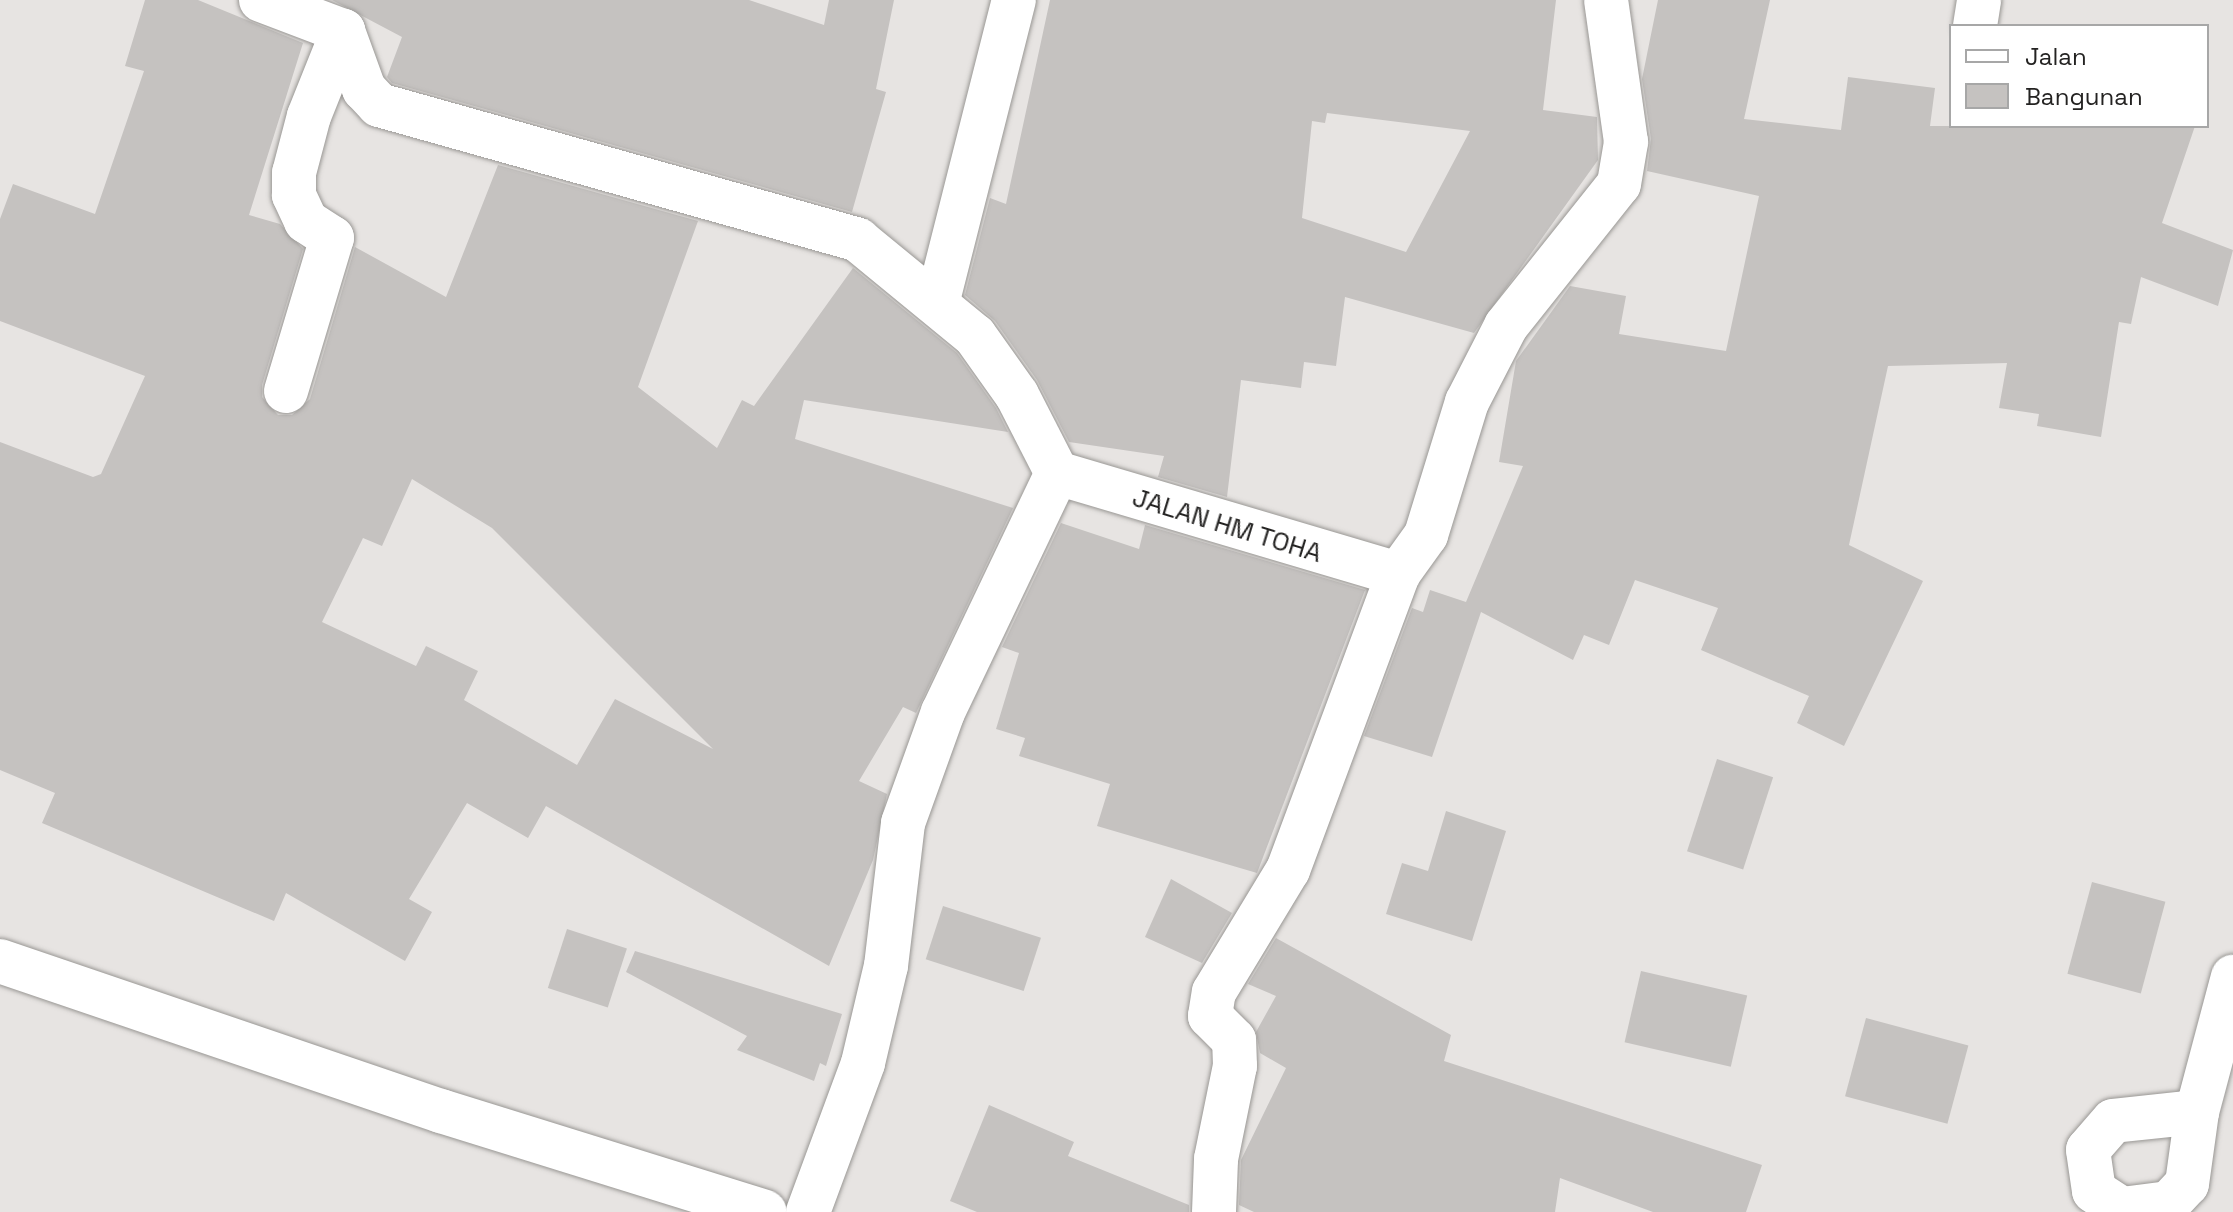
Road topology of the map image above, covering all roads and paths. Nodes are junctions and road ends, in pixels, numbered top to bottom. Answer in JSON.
{"nodes":[{"id":1,"x":261,"y":0,"type":"edge"},
{"id":2,"x":1014,"y":0,"type":"edge"},
{"id":3,"x":1606,"y":0,"type":"edge"},
{"id":4,"x":1979,"y":0,"type":"edge"},
{"id":5,"x":1975,"y":24,"type":"edge"},
{"id":6,"x":343,"y":31,"type":"junction"},
{"id":7,"x":938,"y":300,"type":"junction"},
{"id":8,"x":286,"y":391,"type":"dead end"},
{"id":9,"x":1057,"y":473,"type":"junction"},
{"id":10,"x":1398,"y":574,"type":"junction"},
{"id":11,"x":0,"y":961,"type":"edge"},
{"id":12,"x":2233,"y":977,"type":"edge"},
{"id":13,"x":2197,"y":1112,"type":"dead end"},
{"id":14,"x":765,"y":1212,"type":"edge"},
{"id":15,"x":808,"y":1212,"type":"edge"},
{"id":16,"x":1214,"y":1212,"type":"edge"}],
"edges":[{"from":1,"to":6,"type":"street"},
{"from":2,"to":7,"type":"street"},
{"from":3,"to":10,"type":"street"},
{"from":4,"to":5,"type":"street"},
{"from":6,"to":7,"type":"street"},
{"from":6,"to":8,"type":"street"},
{"from":7,"to":9,"type":"street"},
{"from":9,"to":10,"type":"street","name":"JALAN HM TOHA"},
{"from":9,"to":15,"type":"street"},
{"from":10,"to":16,"type":"street"},
{"from":11,"to":14,"type":"street"},
{"from":12,"to":13,"type":"street"}]}
